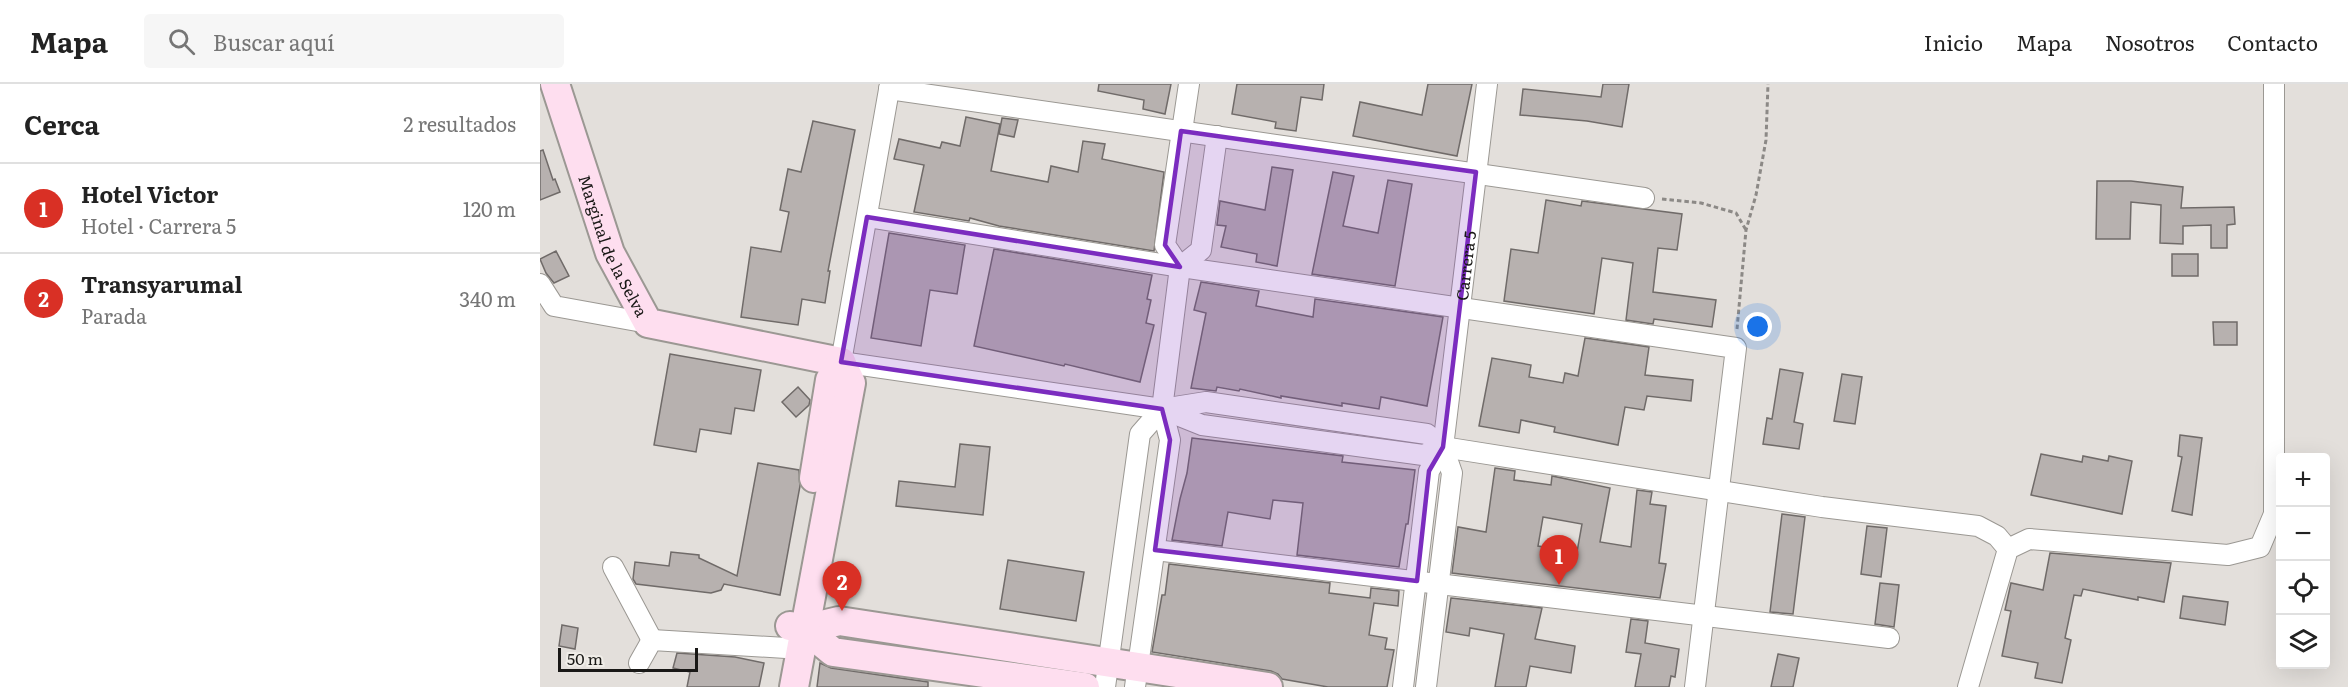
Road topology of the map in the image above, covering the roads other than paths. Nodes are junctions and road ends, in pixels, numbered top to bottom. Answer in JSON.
{"nodes":[{"id":1,"x":555,"y":84,"type":"edge"},
{"id":2,"x":1190,"y":84,"type":"edge"},
{"id":3,"x":1487,"y":84,"type":"edge"},
{"id":4,"x":2274,"y":84,"type":"edge"},
{"id":5,"x":890,"y":86,"type":"edge"},
{"id":6,"x":1181,"y":131,"type":"junction"},
{"id":7,"x":1217,"y":136,"type":"junction"},
{"id":8,"x":1476,"y":172,"type":"junction"},
{"id":9,"x":1644,"y":198,"type":"road end"},
{"id":10,"x":867,"y":217,"type":"junction"},
{"id":11,"x":1180,"y":267,"type":"junction"},
{"id":12,"x":540,"y":284,"type":"edge"},
{"id":13,"x":1460,"y":307,"type":"junction"},
{"id":14,"x":547,"y":311,"type":"edge"},
{"id":15,"x":648,"y":323,"type":"junction"},
{"id":16,"x":841,"y":362,"type":"junction"},
{"id":17,"x":1162,"y":409,"type":"junction"},
{"id":18,"x":1443,"y":447,"type":"junction"},
{"id":19,"x":1719,"y":489,"type":"junction"},
{"id":20,"x":2008,"y":549,"type":"junction"},
{"id":21,"x":1155,"y":550,"type":"junction"},
{"id":22,"x":613,"y":567,"type":"dead end"},
{"id":23,"x":1417,"y":581,"type":"junction"},
{"id":24,"x":1439,"y":584,"type":"junction"},
{"id":25,"x":1704,"y":616,"type":"junction"},
{"id":26,"x":794,"y":634,"type":"junction"},
{"id":27,"x":1889,"y":638,"type":"dead end"},
{"id":28,"x":652,"y":640,"type":"junction"},
{"id":29,"x":639,"y":663,"type":"dead end"},
{"id":30,"x":1107,"y":675,"type":"edge"},
{"id":31,"x":1137,"y":677,"type":"edge"},
{"id":32,"x":960,"y":678,"type":"edge"},
{"id":33,"x":778,"y":687,"type":"edge"},
{"id":34,"x":794,"y":687,"type":"edge"},
{"id":35,"x":1085,"y":687,"type":"edge"},
{"id":36,"x":1268,"y":687,"type":"edge"},
{"id":37,"x":1403,"y":687,"type":"edge"},
{"id":38,"x":1426,"y":687,"type":"edge"},
{"id":39,"x":1695,"y":687,"type":"edge"},
{"id":40,"x":1968,"y":687,"type":"edge"}],
"edges":[{"from":1,"to":15,"type":"street","name":"Marginal de la Selva"},
{"from":2,"to":6,"type":"street"},
{"from":3,"to":8,"type":"street","name":"Carrera 5"},
{"from":4,"to":20,"type":"street"},
{"from":5,"to":6,"type":"street"},
{"from":5,"to":10,"type":"street"},
{"from":6,"to":7,"type":"street"},
{"from":6,"to":11,"type":"street"},
{"from":7,"to":8,"type":"street"},
{"from":7,"to":11,"type":"street"},
{"from":8,"to":9,"type":"street"},
{"from":8,"to":13,"type":"street","name":"Carrera 5"},
{"from":10,"to":11,"type":"street"},
{"from":10,"to":16,"type":"street"},
{"from":11,"to":13,"type":"street"},
{"from":11,"to":17,"type":"street"},
{"from":12,"to":14,"type":"street"},
{"from":13,"to":18,"type":"street","name":"Carrera 5"},
{"from":13,"to":19,"type":"street"},
{"from":14,"to":15,"type":"street"},
{"from":15,"to":16,"type":"street","name":"Marginal de la Selva"},
{"from":16,"to":17,"type":"street"},
{"from":16,"to":26,"type":"street"},
{"from":17,"to":18,"type":"street"},
{"from":17,"to":21,"type":"street"},
{"from":17,"to":30,"type":"street"},
{"from":18,"to":19,"type":"street"},
{"from":18,"to":23,"type":"street","name":"Carrera 5"},
{"from":18,"to":24,"type":"street","name":"Carrera 5"},
{"from":19,"to":20,"type":"street"},
{"from":19,"to":25,"type":"street"},
{"from":20,"to":40,"type":"street"},
{"from":21,"to":23,"type":"street"},
{"from":21,"to":31,"type":"street"},
{"from":22,"to":28,"type":"street"},
{"from":23,"to":24,"type":"street"},
{"from":23,"to":37,"type":"street","name":"Carrera 5"},
{"from":24,"to":25,"type":"street"},
{"from":24,"to":38,"type":"street","name":"Carrera 5"},
{"from":25,"to":27,"type":"street"},
{"from":25,"to":39,"type":"street"},
{"from":26,"to":28,"type":"street"},
{"from":26,"to":30,"type":"street"},
{"from":26,"to":32,"type":"street"},
{"from":26,"to":33,"type":"street"},
{"from":26,"to":34,"type":"street"},
{"from":28,"to":29,"type":"street"},
{"from":30,"to":31,"type":"street"},
{"from":31,"to":36,"type":"street"},
{"from":32,"to":35,"type":"street"}]}
